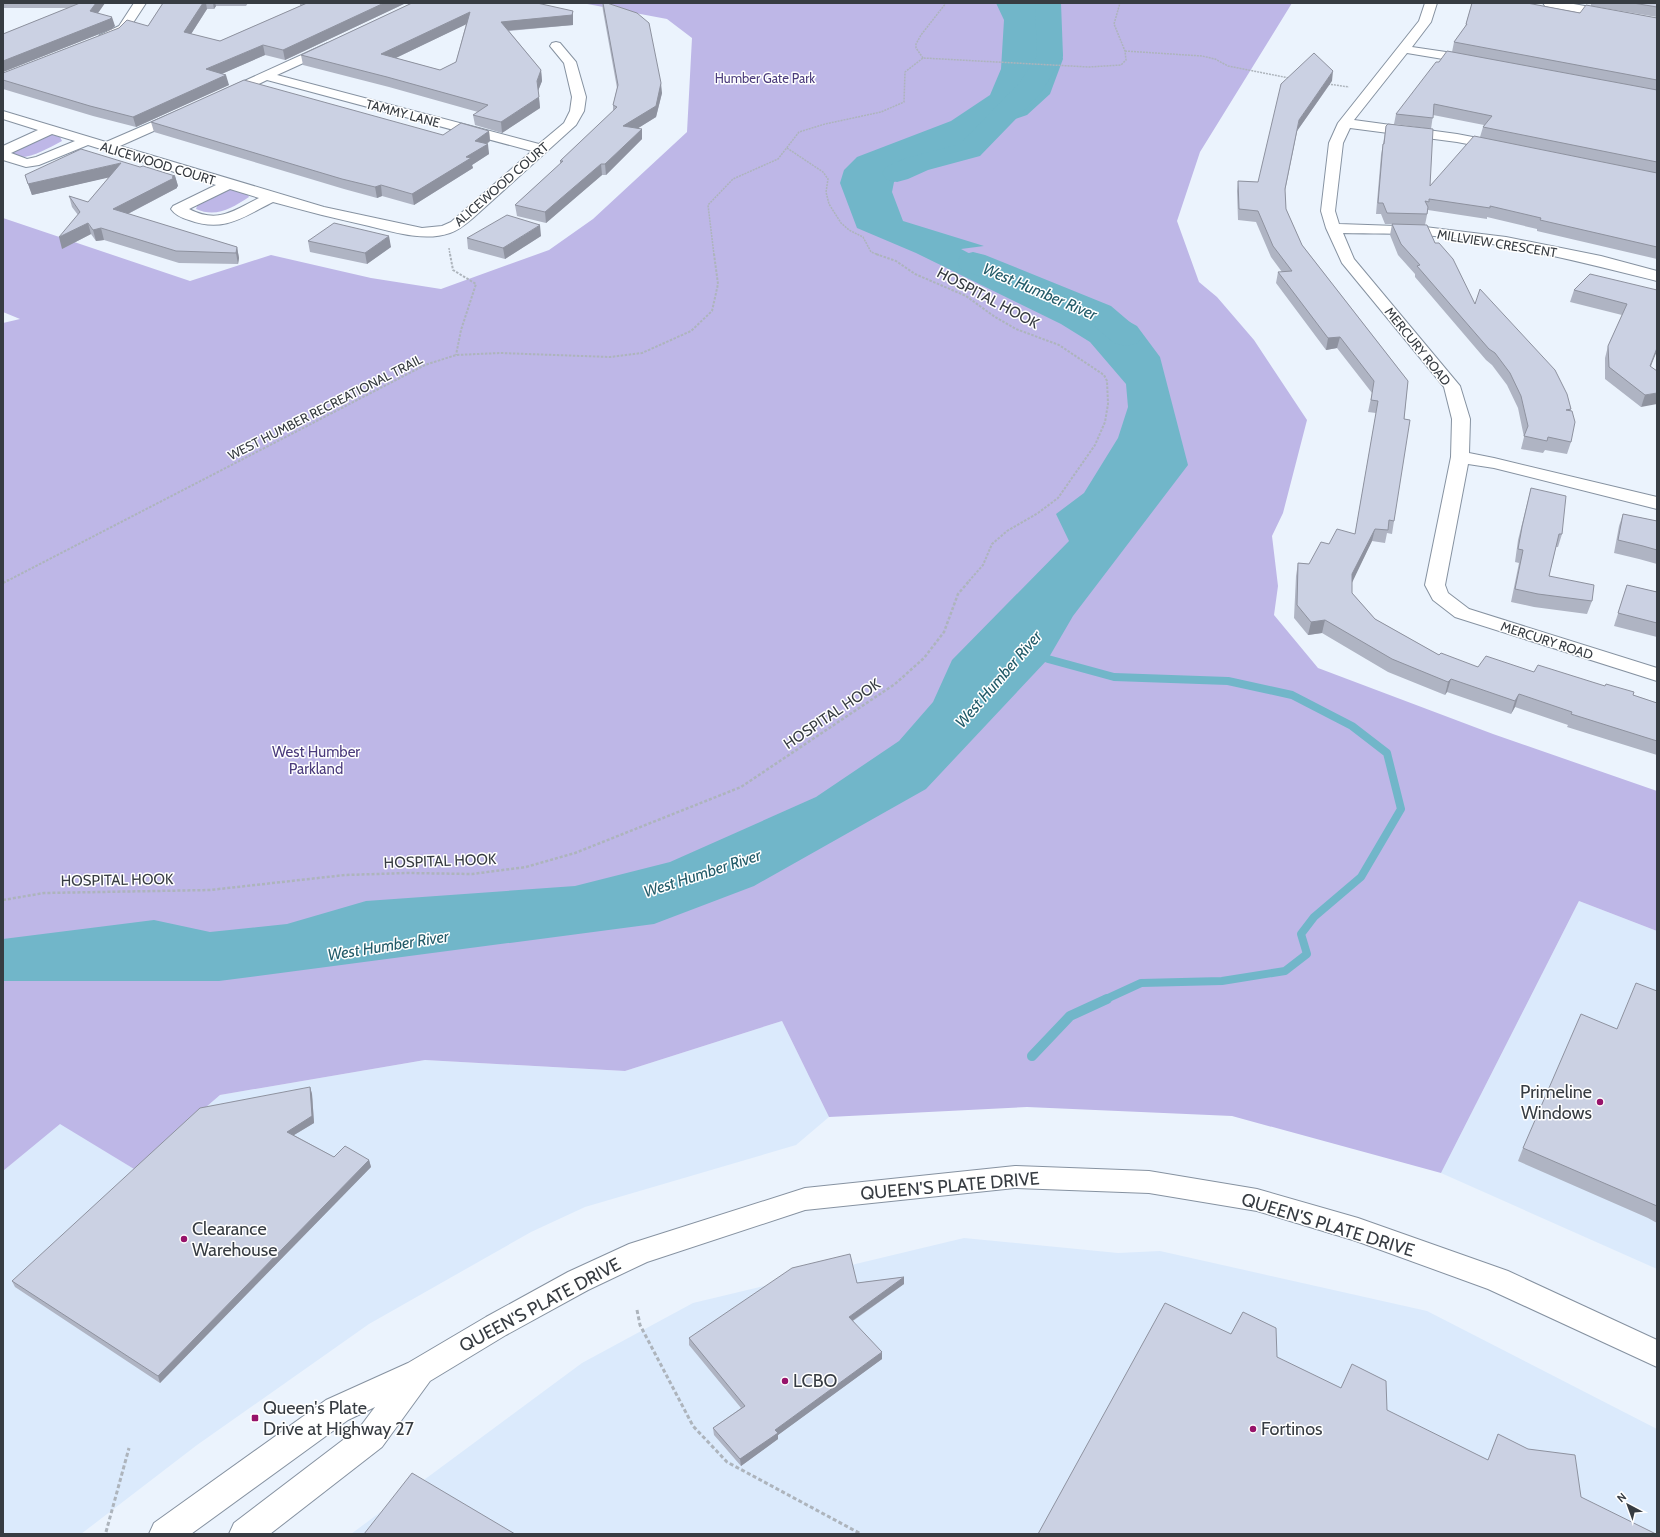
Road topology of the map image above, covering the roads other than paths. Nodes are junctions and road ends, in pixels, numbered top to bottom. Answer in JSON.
{"nodes":[{"id":1,"x":140,"y":3,"type":"edge"},
{"id":2,"x":1431,"y":3,"type":"edge"},
{"id":3,"x":1549,"y":3,"type":"edge"},
{"id":4,"x":1657,"y":23,"type":"edge"},
{"id":5,"x":95,"y":42,"type":"edge"},
{"id":6,"x":335,"y":43,"type":"edge"},
{"id":7,"x":556,"y":46,"type":"dead end"},
{"id":8,"x":1402,"y":49,"type":"junction"},
{"id":9,"x":1483,"y":62,"type":"edge"},
{"id":10,"x":265,"y":76,"type":"junction"},
{"id":11,"x":216,"y":98,"type":"edge"},
{"id":12,"x":195,"y":108,"type":"edge"},
{"id":13,"x":3,"y":115,"type":"edge"},
{"id":14,"x":1345,"y":123,"type":"junction"},
{"id":15,"x":50,"y":130,"type":"junction"},
{"id":16,"x":87,"y":141,"type":"junction"},
{"id":17,"x":107,"y":147,"type":"junction"},
{"id":18,"x":540,"y":149,"type":"junction"},
{"id":19,"x":1511,"y":149,"type":"edge"},
{"id":20,"x":229,"y":184,"type":"junction"},
{"id":21,"x":272,"y":197,"type":"junction"},
{"id":22,"x":1334,"y":228,"type":"junction"},
{"id":23,"x":1657,"y":276,"type":"edge"},
{"id":24,"x":1460,"y":457,"type":"junction"},
{"id":25,"x":1657,"y":502,"type":"edge"},
{"id":26,"x":1657,"y":675,"type":"edge"},
{"id":27,"x":1657,"y":1354,"type":"edge"},
{"id":28,"x":419,"y":1372,"type":"junction"},
{"id":29,"x":166,"y":1534,"type":"edge"},
{"id":30,"x":245,"y":1534,"type":"edge"}],
"edges":[{"from":1,"to":5,"type":"street"},
{"from":2,"to":8,"type":"street","name":"MERCURY ROAD"},
{"from":3,"to":4,"type":"street"},
{"from":6,"to":10,"type":"street"},
{"from":7,"to":18,"type":"street","name":"ALICEWOOD COURT"},
{"from":8,"to":9,"type":"street"},
{"from":8,"to":14,"type":"street","name":"MERCURY ROAD"},
{"from":10,"to":11,"type":"street"},
{"from":10,"to":18,"type":"street","name":"TAMMY LANE"},
{"from":12,"to":17,"type":"street"},
{"from":13,"to":15,"type":"street","name":"ALICEWOOD COURT"},
{"from":14,"to":19,"type":"street"},
{"from":14,"to":22,"type":"street","name":"MERCURY ROAD"},
{"from":15,"to":16,"type":"street","name":"ALICEWOOD COURT"},
{"from":15,"to":16,"type":"street","name":"ALICEWOOD COURT"},
{"from":16,"to":17,"type":"street","name":"ALICEWOOD COURT"},
{"from":17,"to":20,"type":"street","name":"ALICEWOOD COURT"},
{"from":18,"to":21,"type":"street","name":"ALICEWOOD COURT"},
{"from":20,"to":21,"type":"street","name":"ALICEWOOD COURT"},
{"from":20,"to":21,"type":"street","name":"ALICEWOOD COURT"},
{"from":22,"to":23,"type":"street","name":"MILLVIEW CRESCENT"},
{"from":22,"to":24,"type":"street","name":"MERCURY ROAD"},
{"from":24,"to":25,"type":"street"},
{"from":24,"to":26,"type":"street","name":"MERCURY ROAD"},
{"from":27,"to":28,"type":"street","name":"QUEEN'S PLATE DRIVE"},
{"from":28,"to":29,"type":"street","name":"QUEEN'S PLATE DRIVE"},
{"from":28,"to":30,"type":"street","name":"QUEEN'S PLATE DRIVE"}]}
